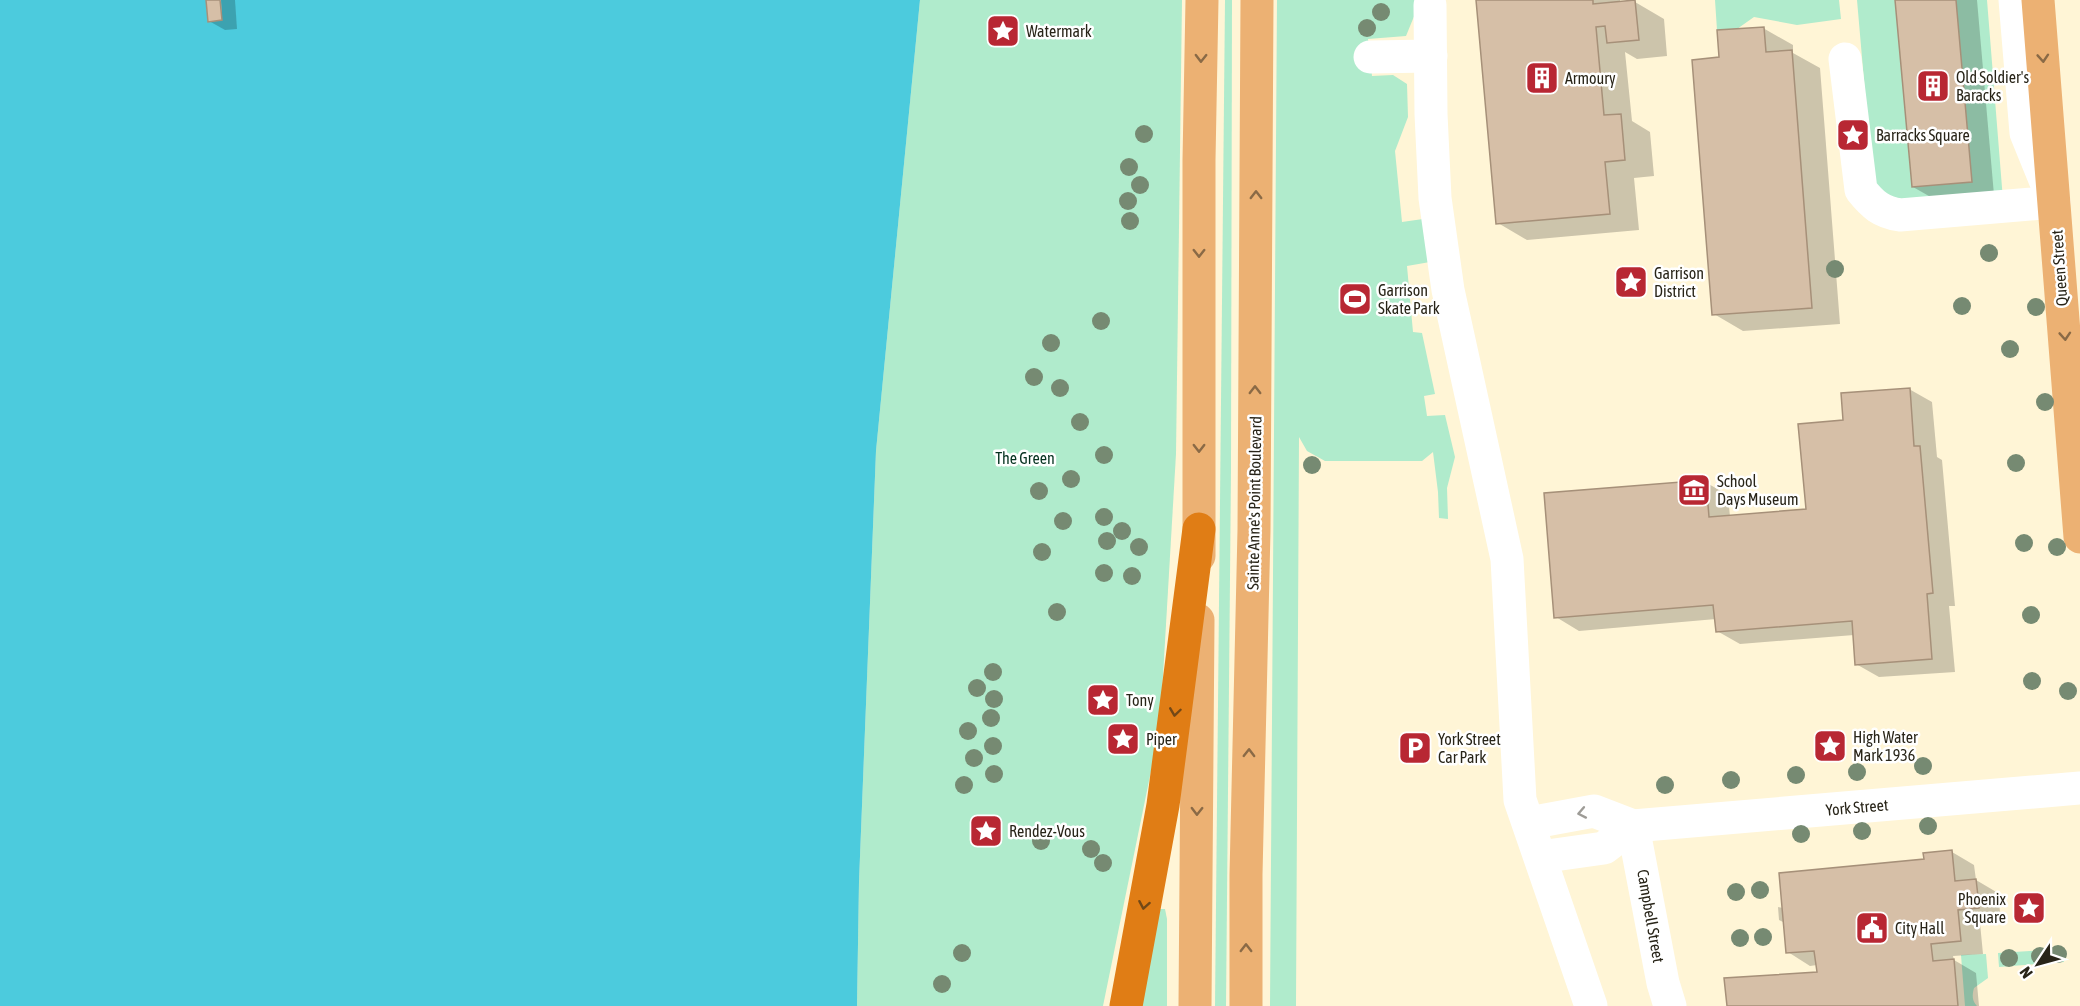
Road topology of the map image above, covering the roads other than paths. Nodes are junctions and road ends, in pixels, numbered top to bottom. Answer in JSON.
{"nodes":[{"id":1,"x":1202,"y":0,"type":"edge"},
{"id":2,"x":1257,"y":0,"type":"edge"},
{"id":3,"x":2015,"y":0,"type":"edge"},
{"id":4,"x":2038,"y":0,"type":"edge"},
{"id":5,"x":1430,"y":5,"type":"dead end"},
{"id":6,"x":1431,"y":56,"type":"junction"},
{"id":7,"x":1370,"y":57,"type":"dead end"},
{"id":8,"x":1845,"y":59,"type":"dead end"},
{"id":9,"x":2054,"y":202,"type":"junction"},
{"id":10,"x":2069,"y":250,"type":"edge"},
{"id":11,"x":1199,"y":529,"type":"junction"},
{"id":12,"x":2080,"y":537,"type":"edge"},
{"id":13,"x":2080,"y":788,"type":"edge"},
{"id":14,"x":1528,"y":823,"type":"junction"},
{"id":15,"x":1634,"y":826,"type":"junction"},
{"id":16,"x":1540,"y":857,"type":"junction"},
{"id":17,"x":1126,"y":1006,"type":"edge"},
{"id":18,"x":1195,"y":1006,"type":"edge"},
{"id":19,"x":1246,"y":1006,"type":"edge"},
{"id":20,"x":1591,"y":1006,"type":"edge"},
{"id":21,"x":1670,"y":1006,"type":"edge"}],
"edges":[{"from":1,"to":11,"type":"main road","one_way":true},
{"from":19,"to":2,"type":"main road","name":"Sainte Anne's Point Boulevard","one_way":true},
{"from":3,"to":9,"type":"street"},
{"from":4,"to":9,"type":"main road","name":"Queen Street","one_way":true},
{"from":5,"to":6,"type":"street"},
{"from":6,"to":7,"type":"street"},
{"from":6,"to":14,"type":"street"},
{"from":8,"to":9,"type":"street"},
{"from":9,"to":10,"type":"main road","name":"Queen Street"},
{"from":10,"to":12,"type":"main road","name":"Queen Street","one_way":true},
{"from":11,"to":17,"type":"highway","one_way":true},
{"from":11,"to":18,"type":"main road","one_way":true},
{"from":13,"to":15,"type":"street","name":"York Street"},
{"from":15,"to":14,"type":"street","one_way":true},
{"from":14,"to":16,"type":"street"},
{"from":15,"to":16,"type":"street"},
{"from":15,"to":21,"type":"street","name":"Campbell Street"},
{"from":16,"to":20,"type":"street"}]}
